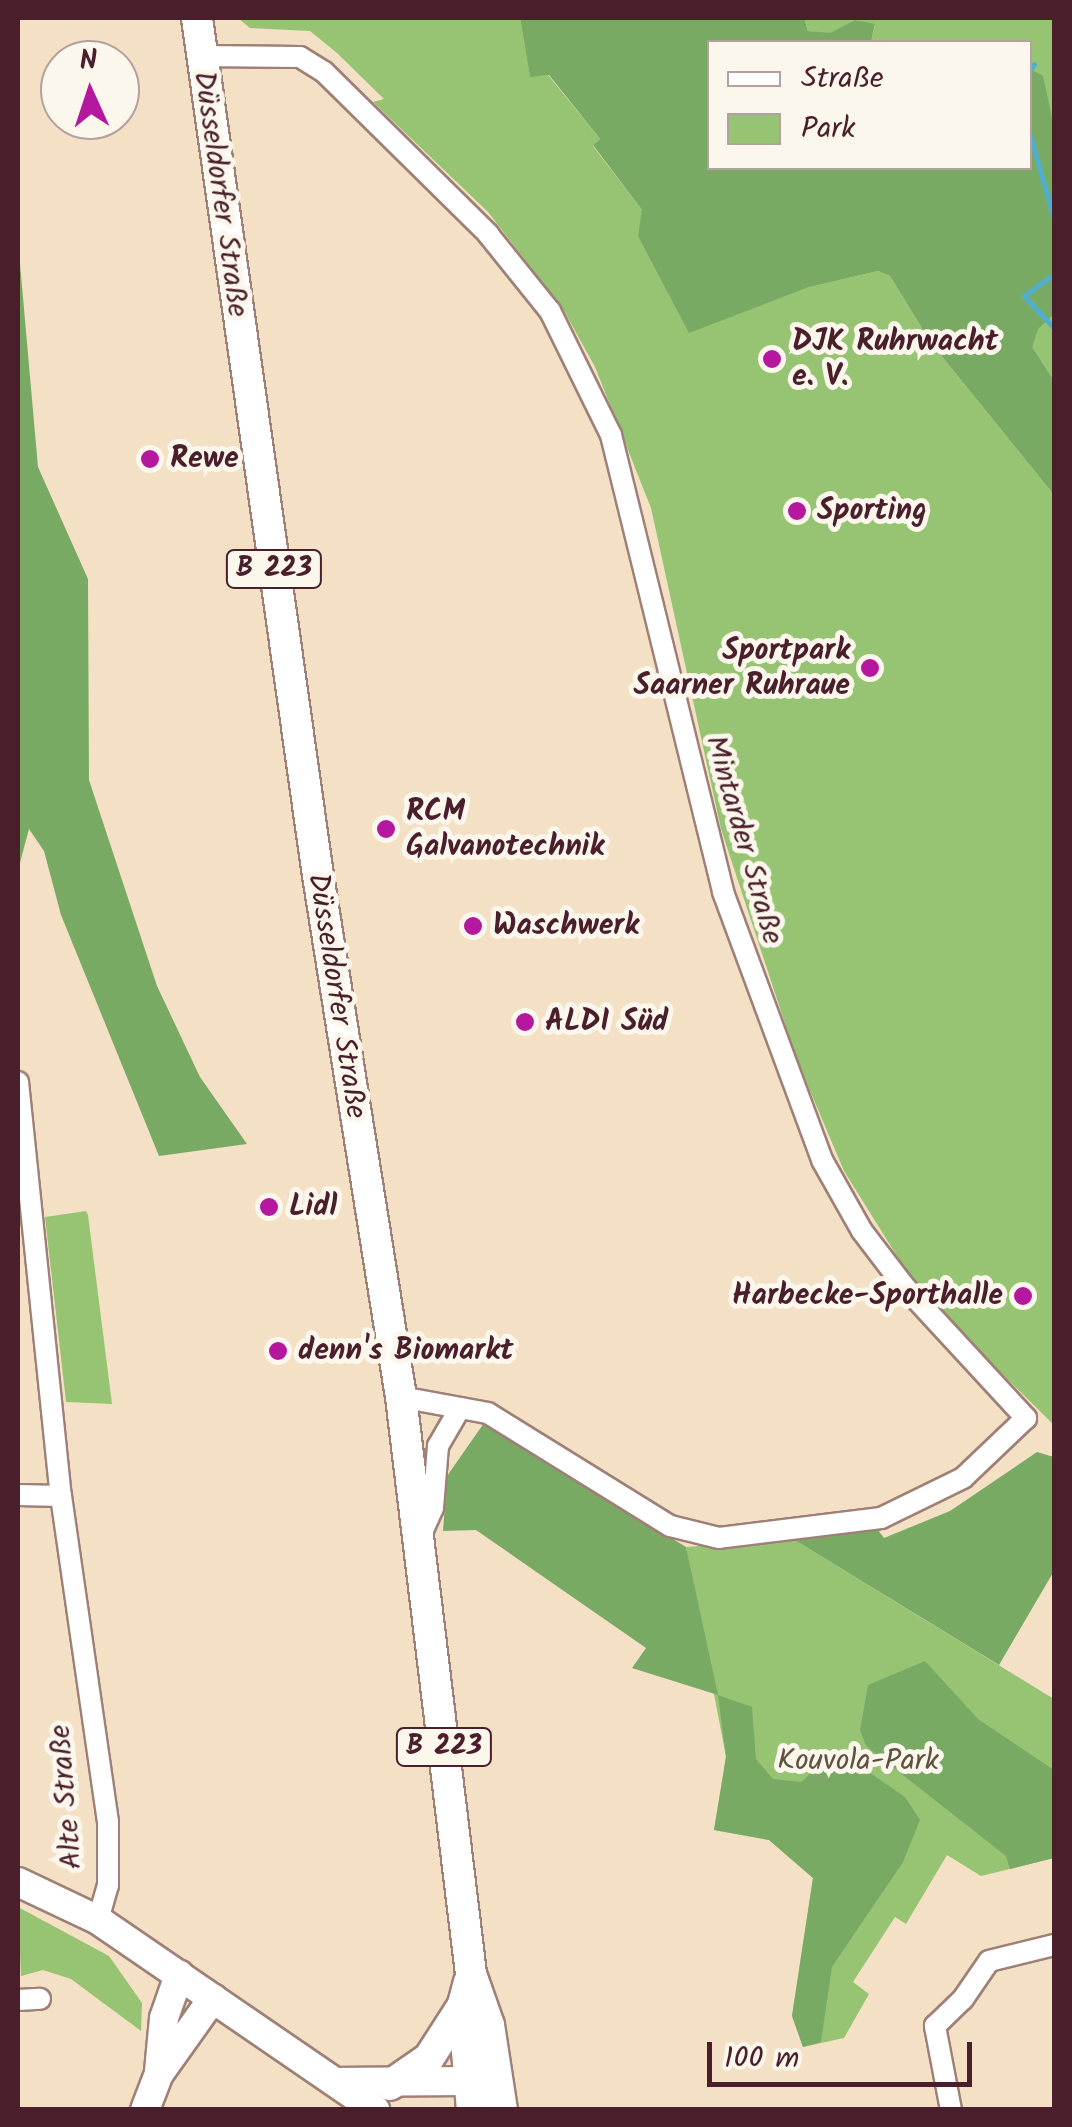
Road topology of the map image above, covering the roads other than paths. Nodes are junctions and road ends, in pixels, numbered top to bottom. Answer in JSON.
{"nodes":[{"id":1,"x":197,"y":18,"type":"edge"},
{"id":2,"x":201,"y":56,"type":"junction"},
{"id":3,"x":18,"y":1082,"type":"edge"},
{"id":4,"x":401,"y":1397,"type":"junction"},
{"id":5,"x":460,"y":1408,"type":"junction"},
{"id":6,"x":18,"y":1495,"type":"edge"},
{"id":7,"x":61,"y":1496,"type":"junction"},
{"id":8,"x":417,"y":1545,"type":"junction"},
{"id":9,"x":18,"y":1882,"type":"edge"},
{"id":10,"x":98,"y":1920,"type":"junction"},
{"id":11,"x":1054,"y":1945,"type":"edge"},
{"id":12,"x":471,"y":1974,"type":"junction"},
{"id":13,"x":179,"y":1975,"type":"junction"},
{"id":14,"x":213,"y":1998,"type":"junction"},
{"id":15,"x":40,"y":1999,"type":"dead end"},
{"id":16,"x":18,"y":2000,"type":"edge"},
{"id":17,"x":463,"y":2005,"type":"junction"},
{"id":18,"x":158,"y":2074,"type":"junction"},
{"id":19,"x":482,"y":2101,"type":"edge"},
{"id":20,"x":376,"y":2103,"type":"edge"},
{"id":21,"x":144,"y":2110,"type":"edge"},
{"id":22,"x":952,"y":2110,"type":"edge"}],
"edges":[{"from":1,"to":2,"type":"main road","name":"Düsseldorfer Straße","number":"B 223"},
{"from":2,"to":4,"type":"main road","name":"Düsseldorfer Straße","number":"B 223"},
{"from":2,"to":5,"type":"street","name":"Mintarder Straße"},
{"from":3,"to":7,"type":"street","name":"Alte Straße"},
{"from":4,"to":5,"type":"street"},
{"from":4,"to":8,"type":"main road","name":"Düsseldorfer Straße","number":"B 223"},
{"from":5,"to":8,"type":"street"},
{"from":6,"to":7,"type":"street"},
{"from":7,"to":10,"type":"street","name":"Alte Straße"},
{"from":8,"to":12,"type":"main road","name":"Düsseldorfer Straße","number":"B 223"},
{"from":9,"to":10,"type":"main road"},
{"from":10,"to":13,"type":"main road"},
{"from":11,"to":22,"type":"street"},
{"from":12,"to":17,"type":"main road","name":"Düsseldorfer Straße","number":"B 223"},
{"from":12,"to":19,"type":"main road","name":"Düsseldorfer Straße","number":"B 223"},
{"from":13,"to":14,"type":"main road"},
{"from":13,"to":18,"type":"main road"},
{"from":14,"to":18,"type":"main road"},
{"from":14,"to":20,"type":"main road"},
{"from":15,"to":16,"type":"street"},
{"from":17,"to":19,"type":"main road","name":"Düsseldorfer Straße","number":"B 223"},
{"from":17,"to":20,"type":"main road"},
{"from":18,"to":21,"type":"main road"},
{"from":19,"to":20,"type":"main road"}]}
